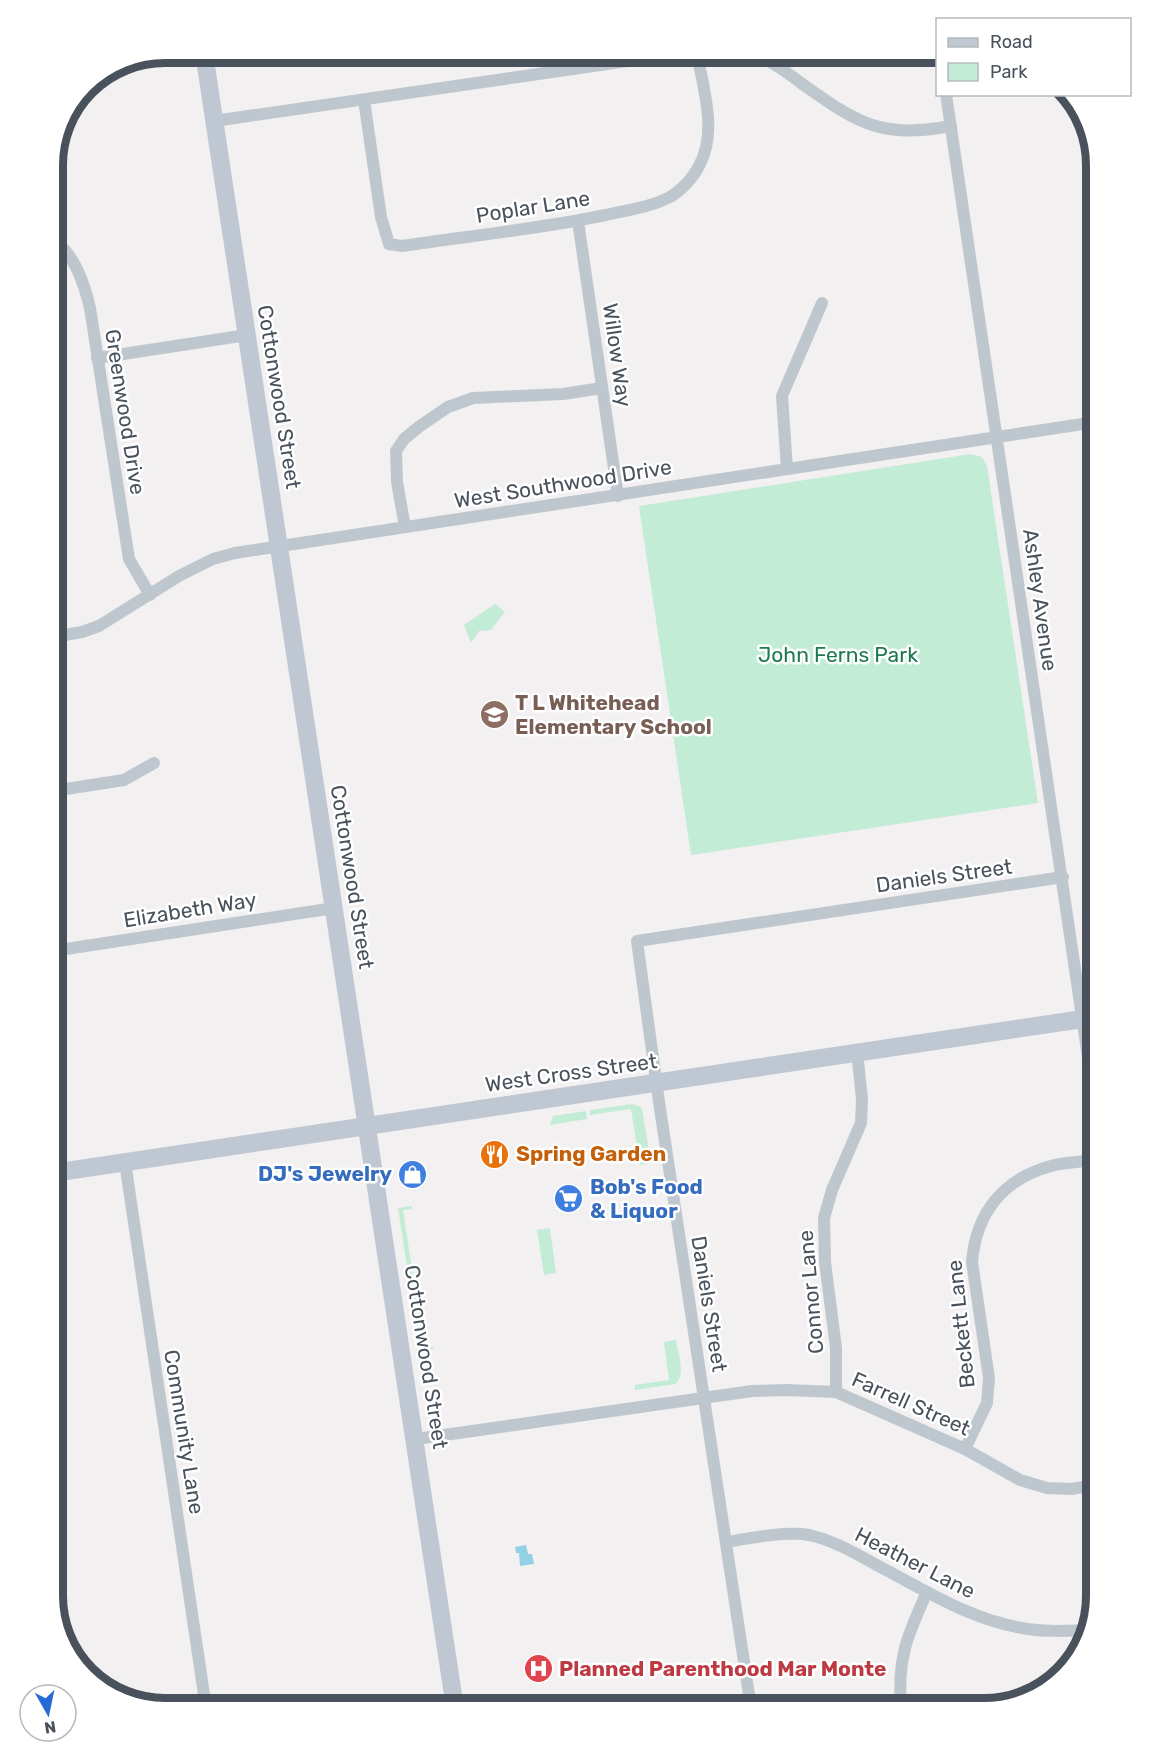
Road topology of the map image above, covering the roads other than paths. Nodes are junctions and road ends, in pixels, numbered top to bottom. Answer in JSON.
{"nodes":[{"id":1,"x":206,"y":63,"type":"edge"},
{"id":2,"x":573,"y":63,"type":"edge"},
{"id":3,"x":615,"y":63,"type":"edge"},
{"id":4,"x":699,"y":63,"type":"edge"},
{"id":5,"x":771,"y":63,"type":"edge"},
{"id":6,"x":574,"y":69,"type":"junction"},
{"id":7,"x":946,"y":96,"type":"edge"},
{"id":8,"x":364,"y":100,"type":"junction"},
{"id":9,"x":214,"y":121,"type":"junction"},
{"id":10,"x":951,"y":126,"type":"junction"},
{"id":11,"x":578,"y":221,"type":"junction"},
{"id":12,"x":63,"y":251,"type":"edge"},
{"id":13,"x":822,"y":303,"type":"dead end"},
{"id":14,"x":247,"y":335,"type":"junction"},
{"id":15,"x":97,"y":358,"type":"junction"},
{"id":16,"x":602,"y":388,"type":"junction"},
{"id":17,"x":1086,"y":423,"type":"edge"},
{"id":18,"x":997,"y":436,"type":"junction"},
{"id":19,"x":787,"y":468,"type":"junction"},
{"id":20,"x":618,"y":496,"type":"junction"},
{"id":21,"x":405,"y":527,"type":"junction"},
{"id":22,"x":279,"y":546,"type":"junction"},
{"id":23,"x":150,"y":595,"type":"junction"},
{"id":24,"x":63,"y":635,"type":"edge"},
{"id":25,"x":154,"y":763,"type":"dead end"},
{"id":26,"x":63,"y":789,"type":"edge"},
{"id":27,"x":1063,"y":877,"type":"junction"},
{"id":28,"x":333,"y":908,"type":"junction"},
{"id":29,"x":63,"y":949,"type":"edge"},
{"id":30,"x":1086,"y":997,"type":"edge"},
{"id":31,"x":1086,"y":1019,"type":"edge"},
{"id":32,"x":857,"y":1052,"type":"junction"},
{"id":33,"x":657,"y":1083,"type":"junction"},
{"id":34,"x":368,"y":1126,"type":"junction"},
{"id":35,"x":1086,"y":1161,"type":"edge"},
{"id":36,"x":125,"y":1162,"type":"junction"},
{"id":37,"x":63,"y":1171,"type":"edge"},
{"id":38,"x":836,"y":1392,"type":"junction"},
{"id":39,"x":704,"y":1398,"type":"junction"},
{"id":40,"x":416,"y":1439,"type":"junction"},
{"id":41,"x":965,"y":1449,"type":"junction"},
{"id":42,"x":1086,"y":1487,"type":"edge"},
{"id":43,"x":727,"y":1542,"type":"junction"},
{"id":44,"x":927,"y":1592,"type":"junction"},
{"id":45,"x":1080,"y":1630,"type":"edge"},
{"id":46,"x":205,"y":1698,"type":"edge"},
{"id":47,"x":454,"y":1698,"type":"edge"},
{"id":48,"x":750,"y":1698,"type":"edge"},
{"id":49,"x":900,"y":1698,"type":"edge"}],
"edges":[{"from":1,"to":9,"type":"street","name":"Cottonwood Street"},
{"from":2,"to":6,"type":"street"},
{"from":3,"to":6,"type":"street"},
{"from":4,"to":11,"type":"street","name":"Poplar Lane"},
{"from":5,"to":10,"type":"street"},
{"from":6,"to":8,"type":"street"},
{"from":7,"to":10,"type":"street","name":"Ashley Avenue"},
{"from":8,"to":9,"type":"street"},
{"from":8,"to":11,"type":"street","name":"Poplar Lane"},
{"from":9,"to":14,"type":"street","name":"Cottonwood Street"},
{"from":10,"to":18,"type":"street","name":"Ashley Avenue"},
{"from":11,"to":16,"type":"street","name":"Willow Way"},
{"from":12,"to":15,"type":"street","name":"Greenwood Drive"},
{"from":13,"to":19,"type":"street"},
{"from":14,"to":15,"type":"street"},
{"from":14,"to":22,"type":"street","name":"Cottonwood Street"},
{"from":15,"to":23,"type":"street","name":"Greenwood Drive"},
{"from":16,"to":20,"type":"street","name":"Willow Way"},
{"from":16,"to":21,"type":"street"},
{"from":17,"to":18,"type":"street","name":"West Southwood Drive"},
{"from":18,"to":19,"type":"street","name":"West Southwood Drive"},
{"from":18,"to":27,"type":"street","name":"Ashley Avenue"},
{"from":19,"to":20,"type":"street","name":"West Southwood Drive"},
{"from":20,"to":21,"type":"street","name":"West Southwood Drive"},
{"from":21,"to":22,"type":"street","name":"West Southwood Drive"},
{"from":22,"to":23,"type":"street","name":"West Southwood Drive"},
{"from":22,"to":28,"type":"street","name":"Cottonwood Street"},
{"from":23,"to":24,"type":"street","name":"West Southwood Drive"},
{"from":25,"to":26,"type":"street"},
{"from":27,"to":30,"type":"street","name":"Ashley Avenue"},
{"from":27,"to":33,"type":"street","name":"Daniels Street"},
{"from":28,"to":29,"type":"street","name":"Elizabeth Way"},
{"from":28,"to":34,"type":"street","name":"Cottonwood Street"},
{"from":31,"to":32,"type":"street","name":"West Cross Street"},
{"from":32,"to":33,"type":"street","name":"West Cross Street"},
{"from":32,"to":38,"type":"street","name":"Connor Lane"},
{"from":33,"to":34,"type":"street","name":"West Cross Street"},
{"from":33,"to":39,"type":"street","name":"Daniels Street"},
{"from":34,"to":36,"type":"street","name":"West Cross Street"},
{"from":34,"to":40,"type":"street","name":"Cottonwood Street"},
{"from":35,"to":41,"type":"street","name":"Beckett Lane"},
{"from":36,"to":37,"type":"street","name":"West Cross Street"},
{"from":36,"to":46,"type":"street","name":"Community Lane"},
{"from":38,"to":39,"type":"street","name":"Farrell Street"},
{"from":38,"to":41,"type":"street","name":"Farrell Street"},
{"from":39,"to":40,"type":"street","name":"Farrell Street"},
{"from":39,"to":43,"type":"street","name":"Daniels Street"},
{"from":40,"to":47,"type":"street","name":"Cottonwood Street"},
{"from":41,"to":42,"type":"street","name":"Farrell Street"},
{"from":43,"to":44,"type":"street","name":"Heather Lane"},
{"from":43,"to":48,"type":"street","name":"Daniels Street"},
{"from":44,"to":45,"type":"street","name":"Heather Lane"},
{"from":44,"to":49,"type":"street"}]}
